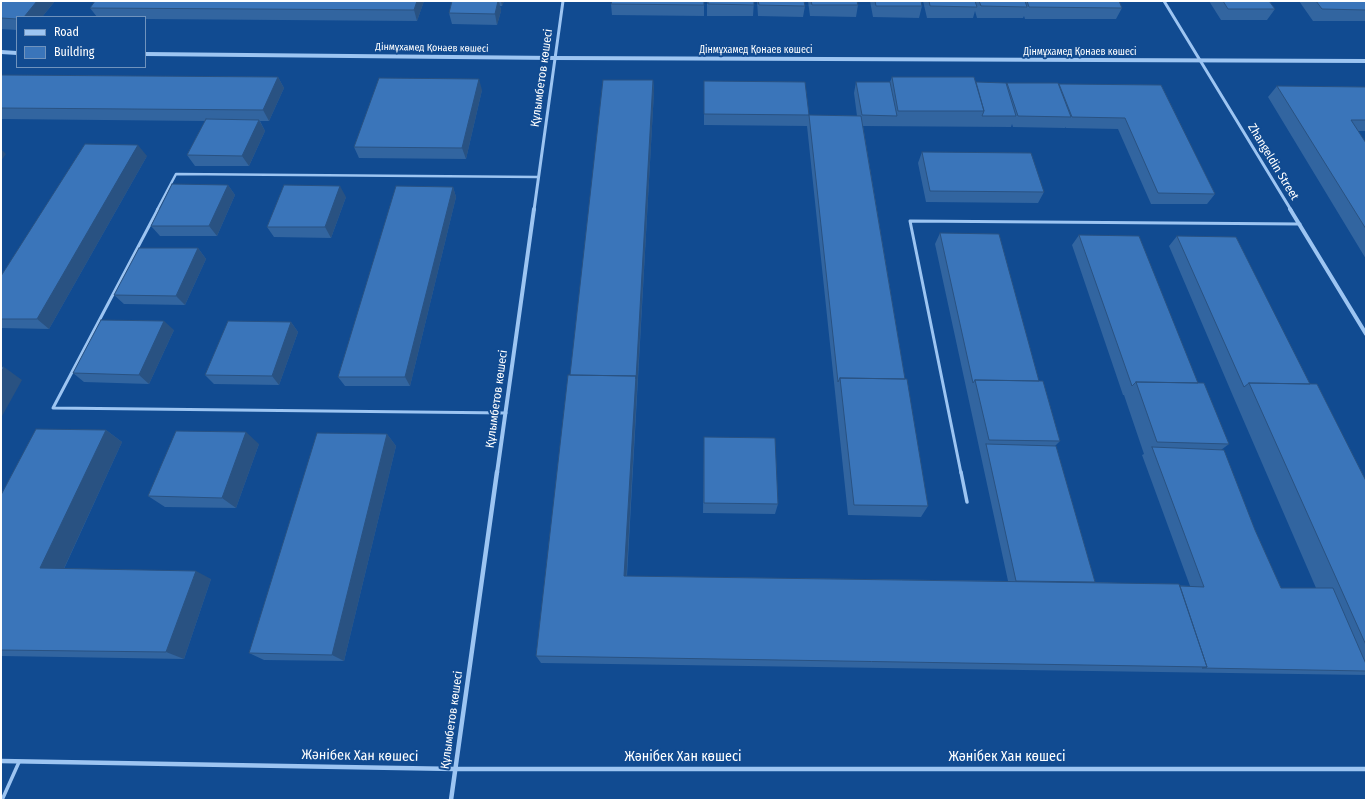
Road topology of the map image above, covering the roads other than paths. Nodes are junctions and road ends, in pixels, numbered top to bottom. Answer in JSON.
{"nodes":[{"id":1,"x":563,"y":1,"type":"edge"},
{"id":2,"x":1164,"y":1,"type":"edge"},
{"id":3,"x":1,"y":52,"type":"edge"},
{"id":4,"x":16,"y":53,"type":"edge"},
{"id":5,"x":146,"y":54,"type":"edge"},
{"id":6,"x":555,"y":58,"type":"junction"},
{"id":7,"x":1201,"y":61,"type":"junction"},
{"id":8,"x":1366,"y":61,"type":"edge"},
{"id":9,"x":538,"y":177,"type":"junction"},
{"id":10,"x":1300,"y":224,"type":"junction"},
{"id":11,"x":1366,"y":334,"type":"edge"},
{"id":12,"x":506,"y":413,"type":"junction"},
{"id":13,"x":967,"y":502,"type":"dead end"},
{"id":14,"x":1,"y":762,"type":"edge"},
{"id":15,"x":19,"y":762,"type":"junction"},
{"id":16,"x":455,"y":769,"type":"junction"},
{"id":17,"x":1366,"y":769,"type":"edge"},
{"id":18,"x":2,"y":800,"type":"edge"},
{"id":19,"x":451,"y":800,"type":"edge"}],
"edges":[{"from":1,"to":6,"type":"street","name":"Құлымбетов көшесі"},
{"from":2,"to":7,"type":"street","name":"Zhangeldin Street"},
{"from":3,"to":4,"type":"street"},
{"from":5,"to":6,"type":"street","name":"Дінмұхамед Қонаев көшесі"},
{"from":6,"to":7,"type":"street","name":"Дінмұхамед Қонаев көшесі"},
{"from":6,"to":9,"type":"street","name":"Құлымбетов көшесі"},
{"from":7,"to":8,"type":"street","name":"Дінмұхамед Қонаев көшесі"},
{"from":7,"to":10,"type":"street","name":"Zhangeldin Street"},
{"from":9,"to":12,"type":"street","name":"Құлымбетов көшесі"},
{"from":9,"to":12,"type":"lane"},
{"from":10,"to":11,"type":"street","name":"Zhangeldin Street"},
{"from":10,"to":13,"type":"lane"},
{"from":12,"to":16,"type":"street","name":"Құлымбетов көшесі"},
{"from":14,"to":15,"type":"street","name":"Жәнібек Хан көшесі"},
{"from":15,"to":16,"type":"street","name":"Жәнібек Хан көшесі"},
{"from":15,"to":18,"type":"lane"},
{"from":16,"to":17,"type":"street","name":"Жәнібек Хан көшесі"},
{"from":16,"to":19,"type":"street","name":"Құлымбетов көшесі"}]}
